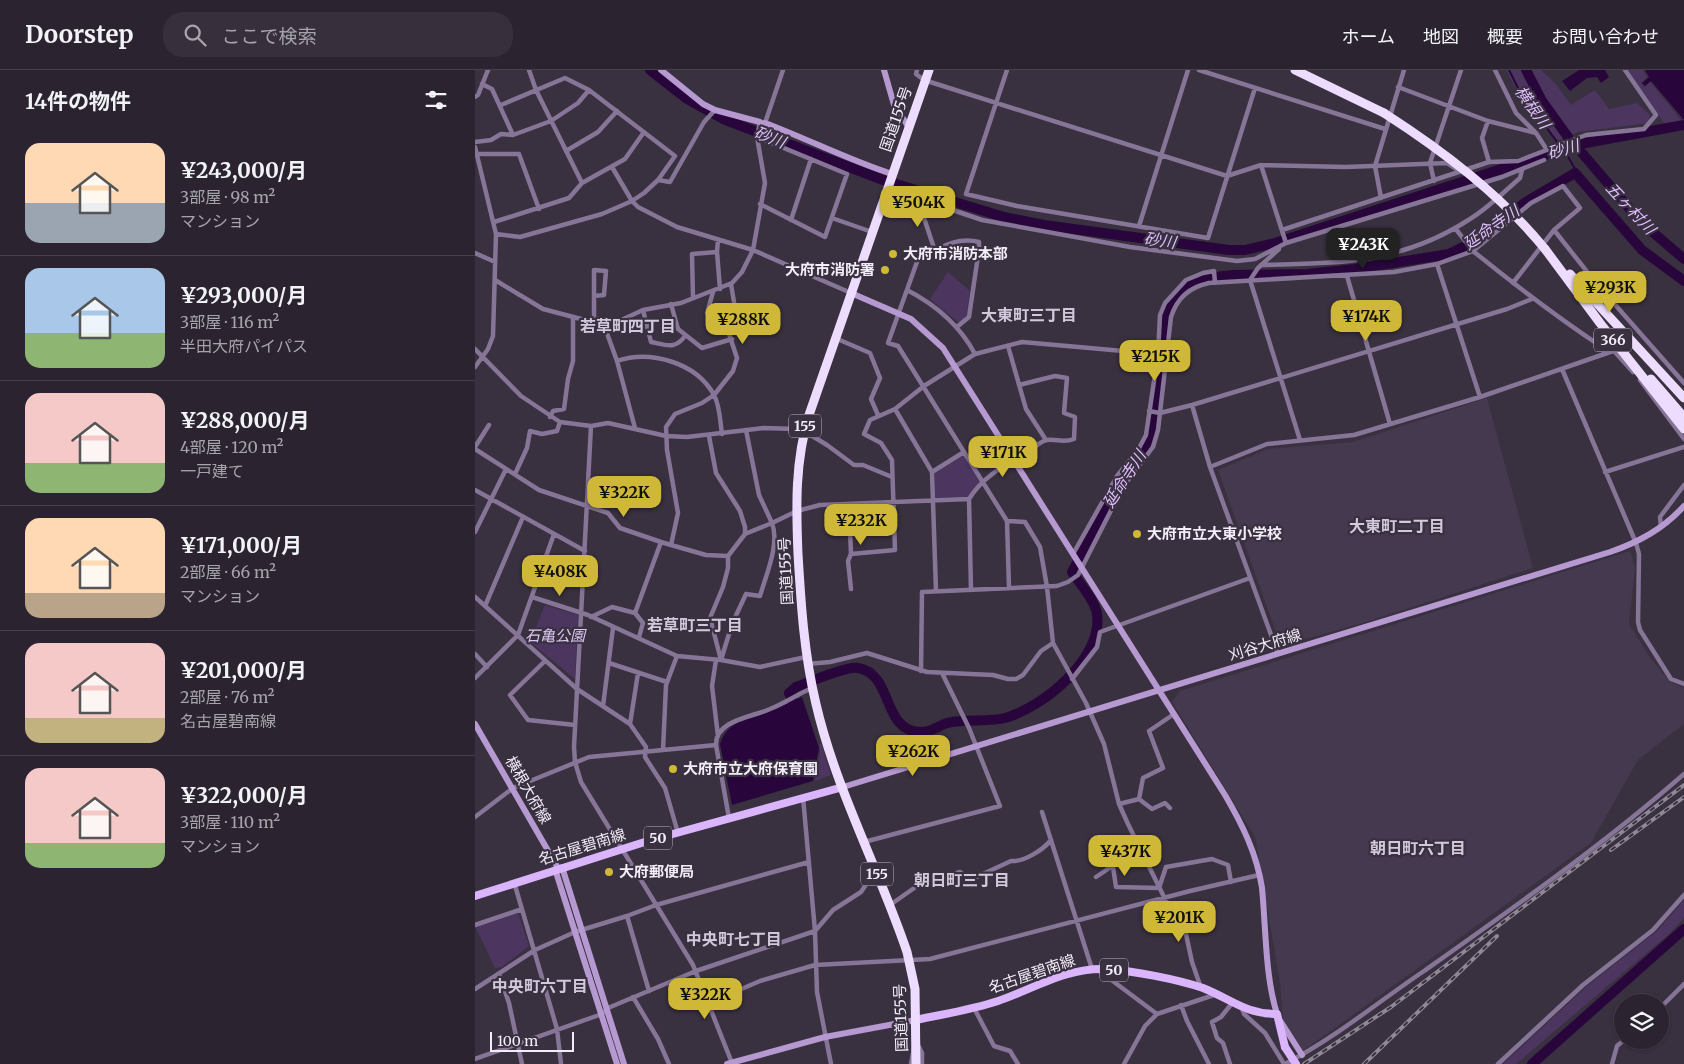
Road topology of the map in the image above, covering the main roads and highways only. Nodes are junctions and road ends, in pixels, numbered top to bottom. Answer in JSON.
{"nodes":[{"id":1,"x":1295,"y":70,"type":"edge"},
{"id":2,"x":1310,"y":70,"type":"edge"},
{"id":3,"x":927,"y":73,"type":"edge"},
{"id":4,"x":1384,"y":113,"type":"junction"},
{"id":5,"x":1545,"y":250,"type":"junction"},
{"id":6,"x":1684,"y":398,"type":"edge"},
{"id":7,"x":1684,"y":417,"type":"edge"},
{"id":8,"x":1684,"y":429,"type":"edge"},
{"id":9,"x":843,"y":786,"type":"junction"},
{"id":10,"x":475,"y":896,"type":"edge"},
{"id":11,"x":916,"y":1020,"type":"junction"},
{"id":12,"x":916,"y":1064,"type":"edge"},
{"id":13,"x":1296,"y":1064,"type":"edge"}],
"edges":[{"from":1,"to":4,"type":"highway","number":"366"},
{"from":2,"to":4,"type":"highway","number":"366"},
{"from":3,"to":9,"type":"highway","name":"国道155号","number":"155"},
{"from":4,"to":5,"type":"highway","number":"366","bridge":true},
{"from":5,"to":6,"type":"highway","number":"366"},
{"from":5,"to":7,"type":"highway","number":"366"},
{"from":5,"to":8,"type":"highway","number":"366"},
{"from":9,"to":10,"type":"main road","name":"名古屋碧南線","number":"50"},
{"from":9,"to":11,"type":"highway","name":"国道155号","number":"155"},
{"from":11,"to":12,"type":"highway","name":"国道155号","number":"155"},
{"from":11,"to":13,"type":"main road","name":"名古屋碧南線","number":"50","bridge":true}]}
